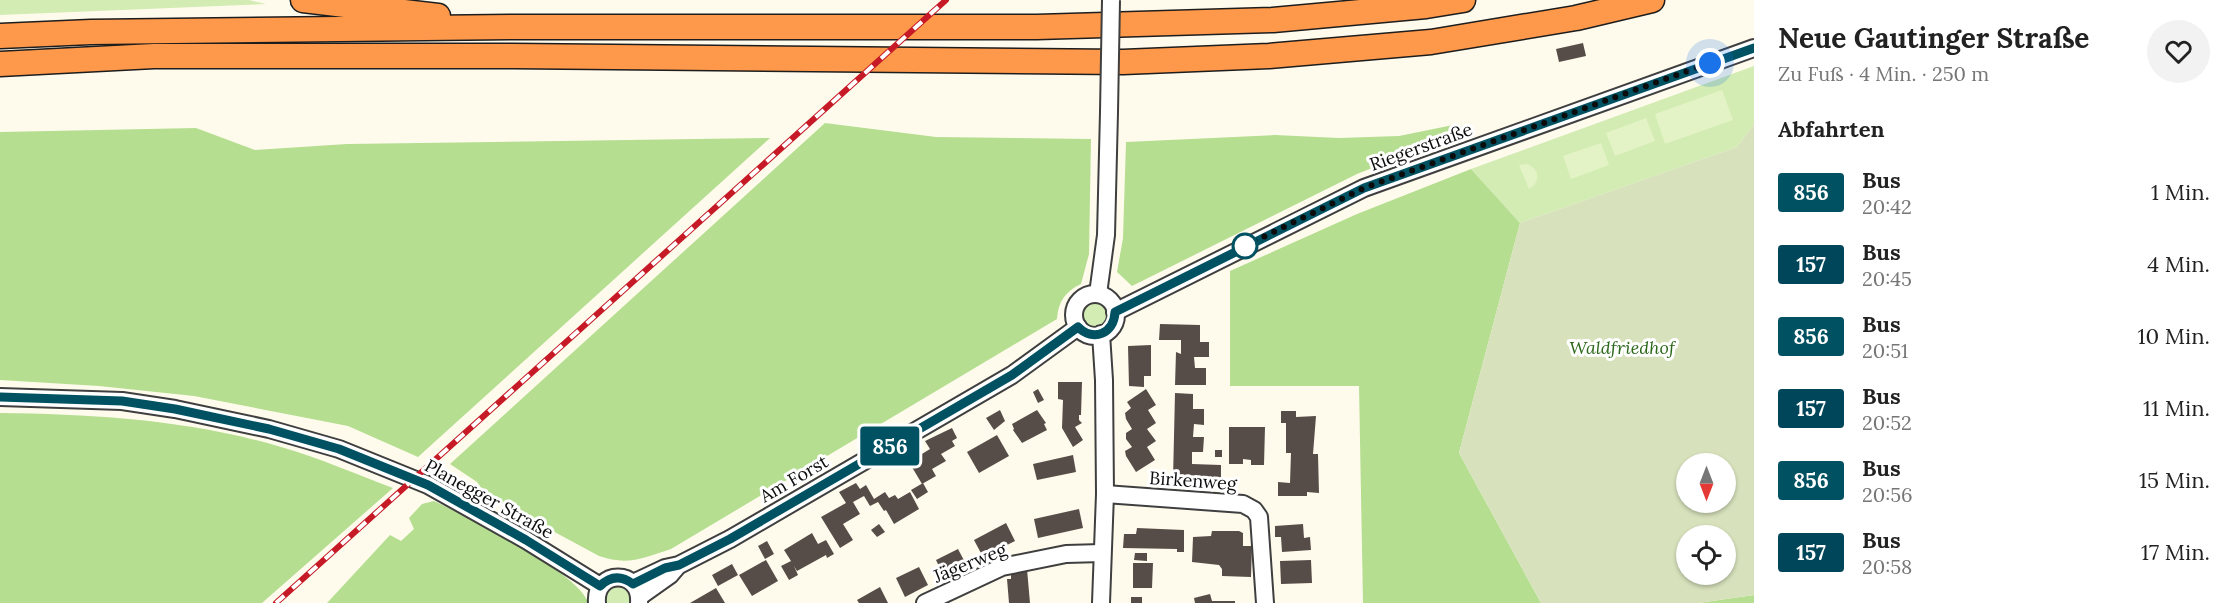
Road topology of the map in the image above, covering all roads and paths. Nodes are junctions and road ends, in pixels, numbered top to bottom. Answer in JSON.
{"nodes":[{"id":1,"x":303,"y":0,"type":"edge"},
{"id":2,"x":1111,"y":0,"type":"edge"},
{"id":3,"x":1463,"y":0,"type":"edge"},
{"id":4,"x":1652,"y":0,"type":"edge"},
{"id":5,"x":511,"y":27,"type":"junction"},
{"id":6,"x":0,"y":36,"type":"edge"},
{"id":7,"x":1754,"y":48,"type":"edge"},
{"id":8,"x":0,"y":64,"type":"edge"},
{"id":9,"x":1098,"y":294,"type":"junction"},
{"id":10,"x":1115,"y":312,"type":"junction"},
{"id":11,"x":1078,"y":327,"type":"junction"},
{"id":12,"x":1101,"y":334,"type":"junction"},
{"id":13,"x":0,"y":398,"type":"edge"},
{"id":14,"x":1105,"y":494,"type":"junction"},
{"id":15,"x":1102,"y":553,"type":"junction"},
{"id":16,"x":637,"y":594,"type":"edge"},
{"id":17,"x":599,"y":595,"type":"edge"},
{"id":18,"x":925,"y":603,"type":"edge"},
{"id":19,"x":1101,"y":603,"type":"edge"},
{"id":20,"x":1265,"y":603,"type":"edge"}],
"edges":[{"from":1,"to":5,"type":"highway"},
{"from":2,"to":9,"type":"street","bridge":true},
{"from":3,"to":5,"type":"highway"},
{"from":4,"to":8,"type":"highway"},
{"from":5,"to":6,"type":"highway"},
{"from":7,"to":10,"type":"street","name":"Riegerstraße"},
{"from":9,"to":10,"type":"street"},
{"from":9,"to":11,"type":"street"},
{"from":10,"to":12,"type":"street"},
{"from":11,"to":12,"type":"street"},
{"from":11,"to":16,"type":"street","name":"Am Forst"},
{"from":12,"to":14,"type":"street"},
{"from":13,"to":17,"type":"street","name":"Planegger Straße"},
{"from":14,"to":15,"type":"street"},
{"from":14,"to":20,"type":"street","name":"Birkenweg"},
{"from":15,"to":18,"type":"street","name":"Jägerweg"},
{"from":15,"to":19,"type":"street"},
{"from":16,"to":17,"type":"street","name":"Planegger Straße"}]}
